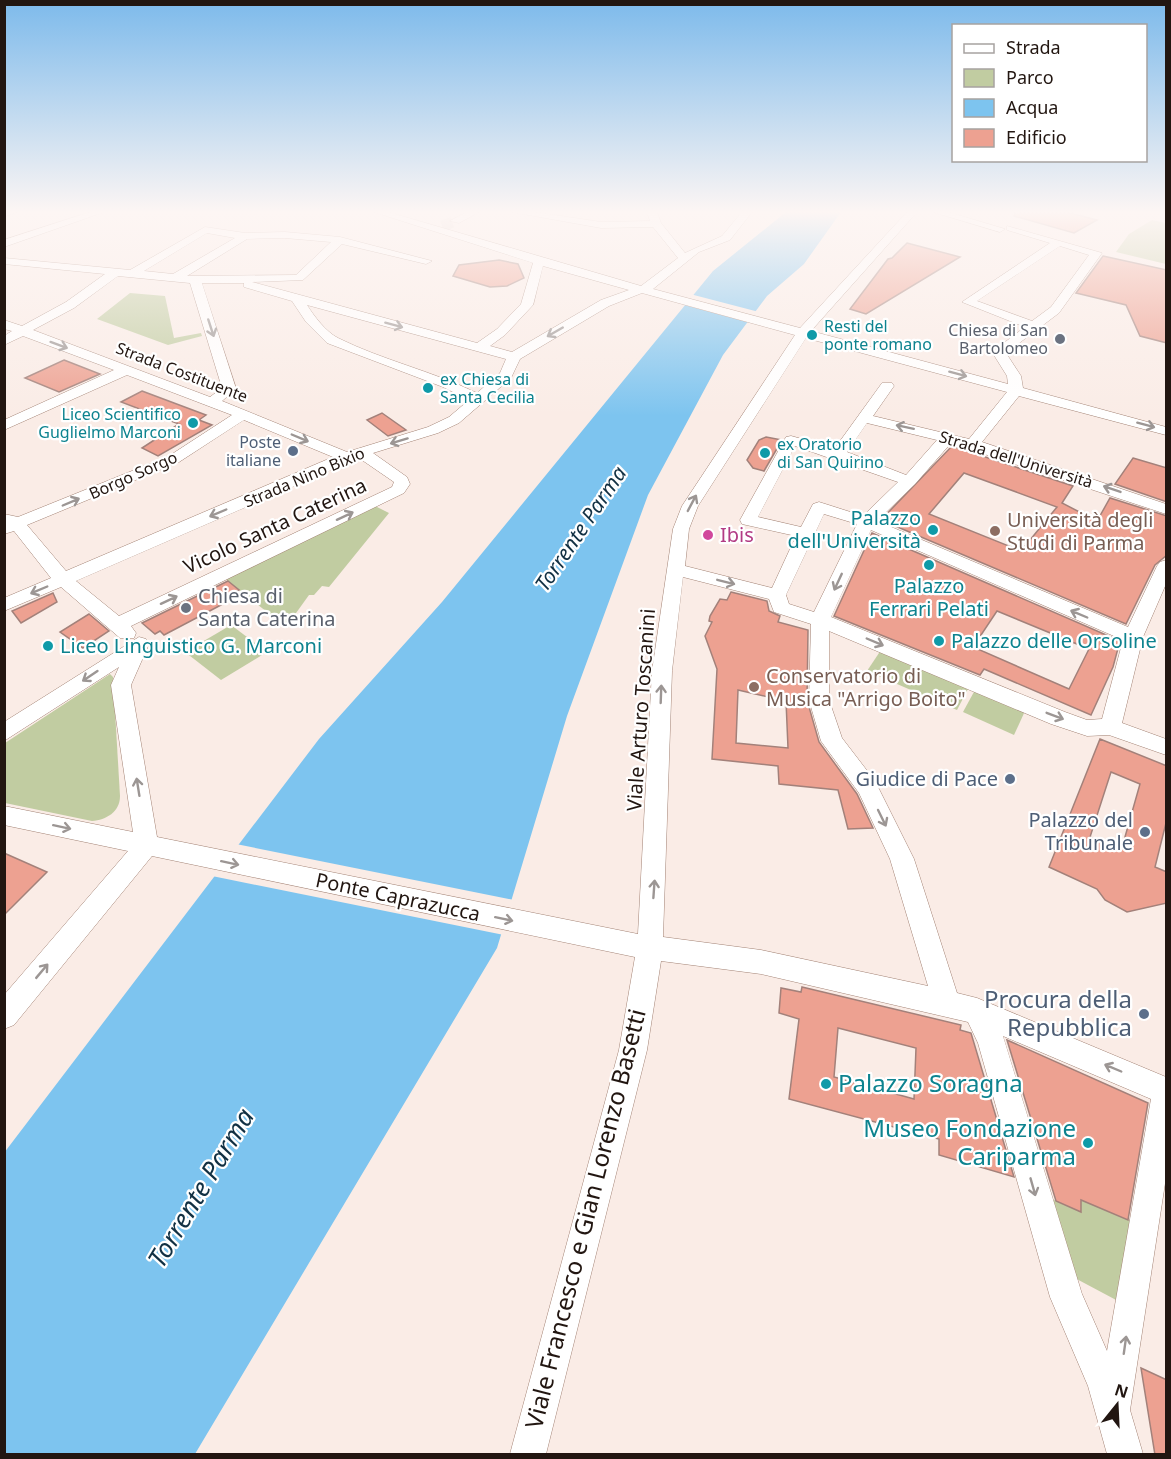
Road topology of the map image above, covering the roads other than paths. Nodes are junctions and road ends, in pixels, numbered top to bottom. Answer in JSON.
{"nodes":[{"id":1,"x":105,"y":280,"type":"edge"},
{"id":2,"x":195,"y":280,"type":"edge"},
{"id":3,"x":232,"y":280,"type":"edge"},
{"id":4,"x":534,"y":280,"type":"edge"},
{"id":5,"x":613,"y":280,"type":"edge"},
{"id":6,"x":664,"y":280,"type":"edge"},
{"id":7,"x":844,"y":280,"type":"edge"},
{"id":8,"x":1001,"y":280,"type":"edge"},
{"id":9,"x":1078,"y":280,"type":"edge"},
{"id":10,"x":653,"y":291,"type":"junction"},
{"id":11,"x":297,"y":299,"type":"junction"},
{"id":12,"x":4,"y":324,"type":"edge"},
{"id":13,"x":1034,"y":326,"type":"junction"},
{"id":14,"x":796,"y":329,"type":"junction"},
{"id":15,"x":24,"y":332,"type":"junction"},
{"id":16,"x":4,"y":340,"type":"edge"},
{"id":17,"x":479,"y":348,"type":"junction"},
{"id":18,"x":514,"y":357,"type":"junction"},
{"id":19,"x":126,"y":370,"type":"junction"},
{"id":20,"x":887,"y":386,"type":"dead end"},
{"id":21,"x":1016,"y":390,"type":"junction"},
{"id":22,"x":480,"y":400,"type":"junction"},
{"id":23,"x":212,"y":402,"type":"junction"},
{"id":24,"x":243,"y":414,"type":"junction"},
{"id":25,"x":863,"y":418,"type":"junction"},
{"id":26,"x":4,"y":426,"type":"edge"},
{"id":27,"x":1167,"y":431,"type":"edge"},
{"id":28,"x":948,"y":437,"type":"junction"},
{"id":29,"x":973,"y":444,"type":"junction"},
{"id":30,"x":354,"y":454,"type":"junction"},
{"id":31,"x":838,"y":454,"type":"junction"},
{"id":32,"x":909,"y":481,"type":"junction"},
{"id":33,"x":1167,"y":509,"type":"edge"},
{"id":34,"x":866,"y":522,"type":"junction"},
{"id":35,"x":9,"y":523,"type":"edge"},
{"id":36,"x":808,"y":534,"type":"junction"},
{"id":37,"x":1167,"y":566,"type":"edge"},
{"id":38,"x":675,"y":569,"type":"junction"},
{"id":39,"x":63,"y":580,"type":"junction"},
{"id":40,"x":777,"y":595,"type":"junction"},
{"id":41,"x":4,"y":605,"type":"edge"},
{"id":42,"x":820,"y":620,"type":"junction"},
{"id":43,"x":116,"y":625,"type":"junction"},
{"id":44,"x":1133,"y":637,"type":"junction"},
{"id":45,"x":139,"y":644,"type":"junction"},
{"id":46,"x":1110,"y":727,"type":"junction"},
{"id":47,"x":4,"y":733,"type":"edge"},
{"id":48,"x":1167,"y":747,"type":"edge"},
{"id":49,"x":4,"y":815,"type":"edge"},
{"id":50,"x":147,"y":845,"type":"junction"},
{"id":51,"x":635,"y":945,"type":"junction"},
{"id":52,"x":947,"y":1003,"type":"junction"},
{"id":53,"x":977,"y":1011,"type":"junction"},
{"id":54,"x":4,"y":1016,"type":"edge"},
{"id":55,"x":1167,"y":1092,"type":"edge"},
{"id":56,"x":1118,"y":1423,"type":"junction"},
{"id":57,"x":528,"y":1455,"type":"edge"},
{"id":58,"x":1125,"y":1455,"type":"edge"}],
"edges":[{"from":1,"to":15,"type":"street"},
{"from":2,"to":23,"type":"street","one_way":true},
{"from":3,"to":11,"type":"street"},
{"from":4,"to":17,"type":"street"},
{"from":5,"to":10,"type":"street"},
{"from":6,"to":10,"type":"street","name":"Strada Nino Bixio"},
{"from":7,"to":14,"type":"street","name":"Viale Arturo Toscanini"},
{"from":8,"to":13,"type":"street"},
{"from":9,"to":13,"type":"street"},
{"from":10,"to":14,"type":"street"},
{"from":10,"to":18,"type":"street","name":"Strada Nino Bixio","one_way":true},
{"from":11,"to":17,"type":"street","one_way":true},
{"from":11,"to":22,"type":"street"},
{"from":12,"to":15,"type":"street","name":"Strada Costituente"},
{"from":13,"to":21,"type":"street"},
{"from":14,"to":21,"type":"street","one_way":true},
{"from":38,"to":14,"type":"street","name":"Viale Arturo Toscanini","one_way":true},
{"from":15,"to":16,"type":"street"},
{"from":15,"to":19,"type":"street","name":"Strada Costituente","one_way":true},
{"from":17,"to":18,"type":"street"},
{"from":18,"to":22,"type":"street","name":"Strada Nino Bixio"},
{"from":19,"to":23,"type":"street","name":"Strada Costituente"},
{"from":19,"to":26,"type":"street"},
{"from":20,"to":25,"type":"street"},
{"from":21,"to":27,"type":"street","one_way":true},
{"from":21,"to":29,"type":"street"},
{"from":22,"to":30,"type":"street","name":"Strada Nino Bixio","one_way":true},
{"from":23,"to":24,"type":"street","name":"Strada Costituente"},
{"from":24,"to":30,"type":"street","name":"Strada Costituente","one_way":true},
{"from":35,"to":24,"type":"street","name":"Borgo Sorgo","one_way":true},
{"from":28,"to":25,"type":"street","name":"Strada dell'Università","one_way":true},
{"from":25,"to":31,"type":"street"},
{"from":28,"to":29,"type":"street","name":"Strada dell'Università"},
{"from":28,"to":32,"type":"street"},
{"from":33,"to":29,"type":"street","name":"Strada dell'Università","one_way":true},
{"from":30,"to":39,"type":"street","name":"Strada Nino Bixio","one_way":true},
{"from":43,"to":30,"type":"street","name":"Vicolo Santa Caterina","one_way":true},
{"from":31,"to":32,"type":"street"},
{"from":31,"to":36,"type":"street"},
{"from":32,"to":34,"type":"street"},
{"from":34,"to":36,"type":"street"},
{"from":34,"to":42,"type":"street","one_way":true},
{"from":44,"to":34,"type":"street","one_way":true},
{"from":35,"to":39,"type":"street"},
{"from":36,"to":40,"type":"street"},
{"from":37,"to":44,"type":"street"},
{"from":38,"to":40,"type":"street","one_way":true},
{"from":51,"to":38,"type":"street","name":"Viale Arturo Toscanini","one_way":true},
{"from":39,"to":41,"type":"street","name":"Strada Nino Bixio","one_way":true},
{"from":39,"to":43,"type":"street"},
{"from":40,"to":42,"type":"street"},
{"from":42,"to":46,"type":"street","one_way":true},
{"from":42,"to":52,"type":"street","one_way":true},
{"from":43,"to":45,"type":"street"},
{"from":44,"to":46,"type":"street"},
{"from":45,"to":47,"type":"street","one_way":true},
{"from":50,"to":45,"type":"street","one_way":true},
{"from":46,"to":48,"type":"street"},
{"from":49,"to":50,"type":"street","name":"Ponte Caprazucca","one_way":true},
{"from":50,"to":51,"type":"street","name":"Ponte Caprazucca","one_way":true},
{"from":54,"to":50,"type":"street","one_way":true},
{"from":51,"to":52,"type":"street","name":"Ponte Caprazucca"},
{"from":51,"to":57,"type":"street","name":"Viale Francesco e Gian Lorenzo Basetti"},
{"from":52,"to":53,"type":"street","name":"Ponte Caprazucca"},
{"from":55,"to":53,"type":"street","name":"Ponte Caprazucca","one_way":true},
{"from":53,"to":56,"type":"street","one_way":true},
{"from":56,"to":55,"type":"street","one_way":true},
{"from":56,"to":58,"type":"street"}]}
